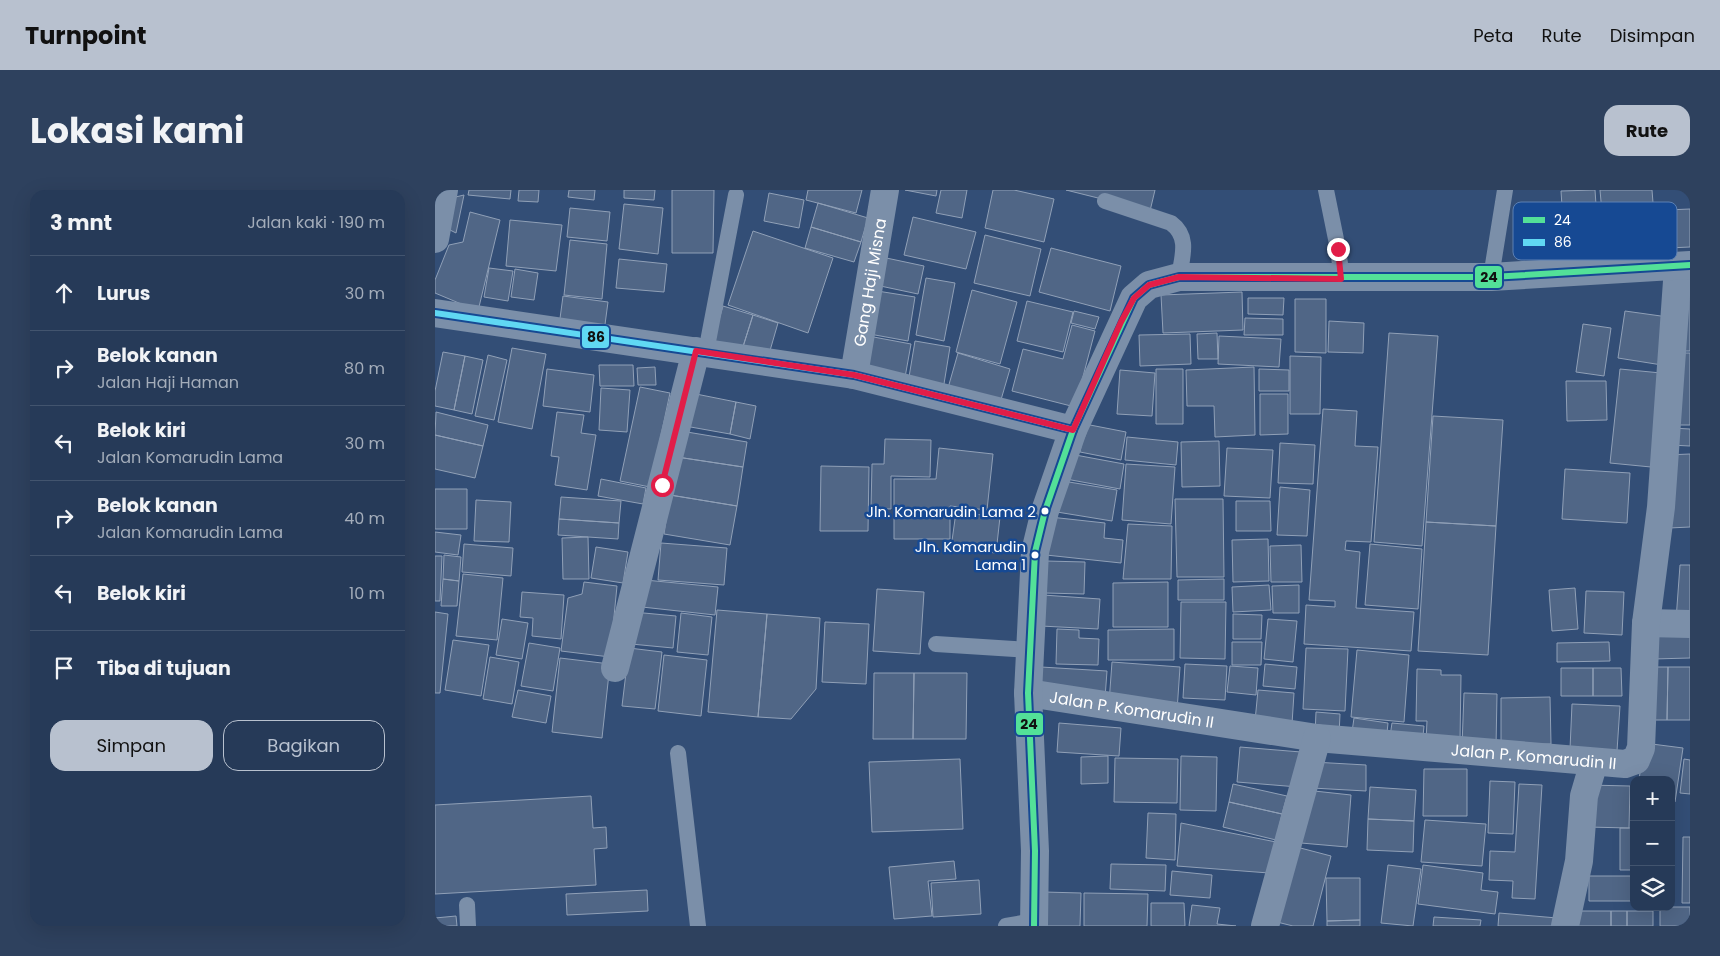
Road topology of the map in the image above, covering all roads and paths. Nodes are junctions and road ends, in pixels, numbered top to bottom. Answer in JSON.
{"nodes":[{"id":1,"x":444,"y":190,"type":"edge"},
{"id":2,"x":885,"y":190,"type":"edge"},
{"id":3,"x":1326,"y":190,"type":"edge"},
{"id":4,"x":1505,"y":190,"type":"edge"},
{"id":5,"x":736,"y":195,"type":"dead end"},
{"id":6,"x":1105,"y":201,"type":"dead end"},
{"id":7,"x":435,"y":239,"type":"edge"},
{"id":8,"x":1684,"y":266,"type":"edge"},
{"id":9,"x":1179,"y":277,"type":"junction"},
{"id":10,"x":1491,"y":277,"type":"junction"},
{"id":11,"x":1341,"y":279,"type":"junction"},
{"id":12,"x":435,"y":313,"type":"edge"},
{"id":13,"x":701,"y":352,"type":"junction"},
{"id":14,"x":854,"y":375,"type":"junction"},
{"id":15,"x":1073,"y":430,"type":"junction"},
{"id":16,"x":1646,"y":624,"type":"junction"},
{"id":17,"x":1690,"y":624,"type":"edge"},
{"id":18,"x":936,"y":644,"type":"dead end"},
{"id":19,"x":1029,"y":650,"type":"junction"},
{"id":20,"x":615,"y":668,"type":"dead end"},
{"id":21,"x":1028,"y":693,"type":"junction"},
{"id":22,"x":1317,"y":738,"type":"junction"},
{"id":23,"x":678,"y":753,"type":"dead end"},
{"id":24,"x":1594,"y":762,"type":"junction"},
{"id":25,"x":467,"y":905,"type":"dead end"},
{"id":26,"x":1034,"y":923,"type":"edge"},
{"id":27,"x":468,"y":926,"type":"edge"},
{"id":28,"x":698,"y":926,"type":"edge"},
{"id":29,"x":1006,"y":926,"type":"edge"},
{"id":30,"x":1265,"y":926,"type":"edge"},
{"id":31,"x":1565,"y":926,"type":"edge"}],
"edges":[{"from":1,"to":7,"type":"street"},
{"from":2,"to":14,"type":"street","name":"Gang Haji Misna"},
{"from":3,"to":11,"type":"lane"},
{"from":4,"to":10,"type":"lane"},
{"from":5,"to":13,"type":"lane"},
{"from":6,"to":9,"type":"lane"},
{"from":8,"to":10,"type":"street"},
{"from":8,"to":16,"type":"street","name":"Jalan P. Komarudin II"},
{"from":9,"to":11,"type":"street"},
{"from":9,"to":15,"type":"street"},
{"from":10,"to":11,"type":"street"},
{"from":12,"to":13,"type":"street"},
{"from":13,"to":14,"type":"street"},
{"from":13,"to":20,"type":"street"},
{"from":14,"to":15,"type":"street"},
{"from":15,"to":19,"type":"street"},
{"from":16,"to":17,"type":"street"},
{"from":16,"to":24,"type":"street","name":"Jalan P. Komarudin II"},
{"from":18,"to":19,"type":"lane"},
{"from":19,"to":21,"type":"street"},
{"from":21,"to":22,"type":"street","name":"Jalan P. Komarudin II"},
{"from":21,"to":26,"type":"street"},
{"from":22,"to":24,"type":"street","name":"Jalan P. Komarudin II"},
{"from":22,"to":30,"type":"street"},
{"from":23,"to":28,"type":"lane"},
{"from":24,"to":31,"type":"street"},
{"from":25,"to":27,"type":"lane"},
{"from":26,"to":29,"type":"lane"}]}
